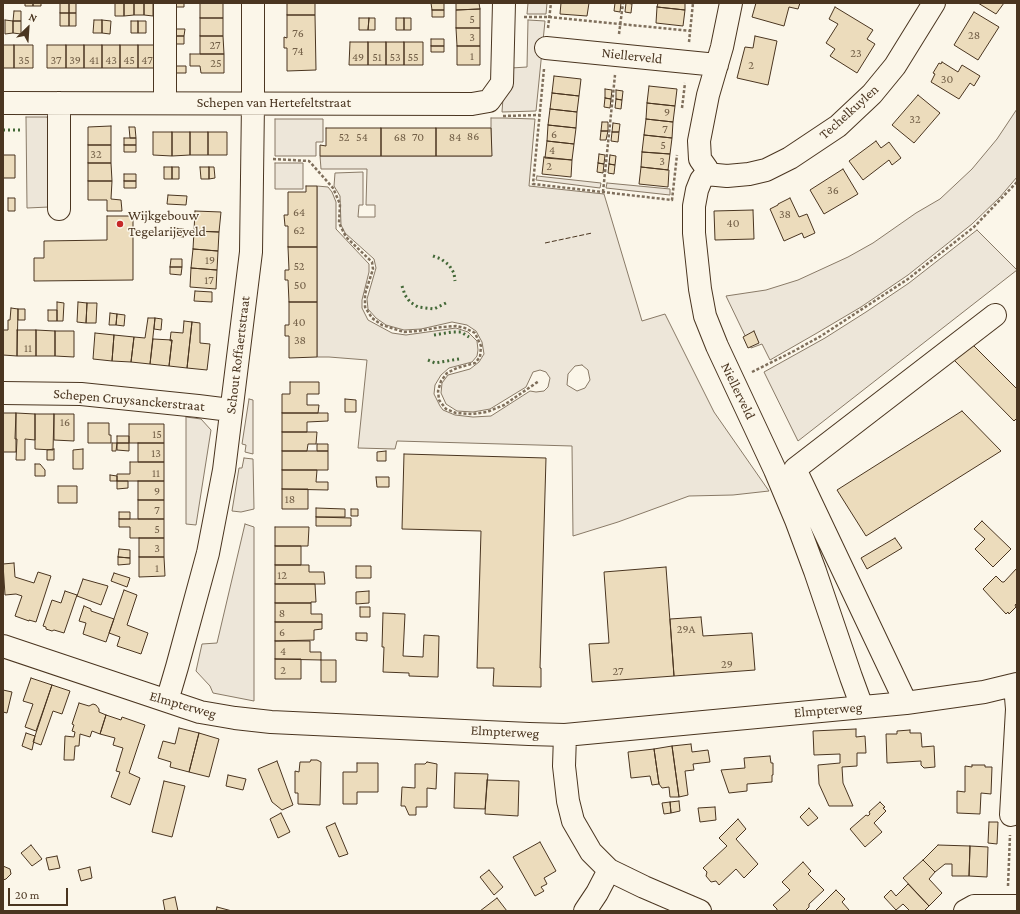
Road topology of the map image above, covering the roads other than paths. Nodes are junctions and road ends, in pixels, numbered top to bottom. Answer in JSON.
{"nodes":[{"id":1,"x":165,"y":3,"type":"edge"},
{"id":2,"x":252,"y":3,"type":"edge"},
{"id":3,"x":730,"y":3,"type":"edge"},
{"id":4,"x":934,"y":3,"type":"edge"},
{"id":5,"x":504,"y":10,"type":"edge"},
{"id":6,"x":546,"y":48,"type":"road end"},
{"id":7,"x":716,"y":65,"type":"junction"},
{"id":8,"x":3,"y":103,"type":"edge"},
{"id":9,"x":59,"y":103,"type":"junction"},
{"id":10,"x":165,"y":103,"type":"junction"},
{"id":11,"x":253,"y":103,"type":"junction"},
{"id":12,"x":706,"y":174,"type":"junction"},
{"id":13,"x":59,"y":209,"type":"dead end"},
{"id":14,"x":995,"y":315,"type":"dead end"},
{"id":15,"x":3,"y":393,"type":"edge"},
{"id":16,"x":230,"y":410,"type":"junction"},
{"id":17,"x":3,"y":646,"type":"edge"},
{"id":18,"x":1016,"y":685,"type":"edge"},
{"id":19,"x":166,"y":701,"type":"junction"},
{"id":20,"x":906,"y":703,"type":"junction"},
{"id":21,"x":862,"y":707,"type":"junction"},
{"id":22,"x":565,"y":735,"type":"junction"},
{"id":23,"x":1011,"y":815,"type":"road end"},
{"id":24,"x":609,"y":870,"type":"junction"},
{"id":25,"x":1012,"y":906,"type":"edge"},
{"id":26,"x":585,"y":911,"type":"edge"},
{"id":27,"x":700,"y":911,"type":"edge"},
{"id":28,"x":965,"y":911,"type":"edge"}],
"edges":[{"from":1,"to":10,"type":"street"},
{"from":2,"to":11,"type":"street","name":"Schout Roffaertstraat"},
{"from":3,"to":7,"type":"street"},
{"from":4,"to":12,"type":"street","name":"Techelkuylen"},
{"from":5,"to":11,"type":"street","name":"Schepen van Hertefeltstraat"},
{"from":6,"to":7,"type":"street","name":"Niellerveld"},
{"from":7,"to":12,"type":"street"},
{"from":8,"to":9,"type":"street","name":"Schepen van Hertefeltstraat"},
{"from":9,"to":10,"type":"street","name":"Schepen van Hertefeltstraat"},
{"from":9,"to":13,"type":"street"},
{"from":10,"to":11,"type":"street","name":"Schepen van Hertefeltstraat"},
{"from":11,"to":16,"type":"street","name":"Schout Roffaertstraat"},
{"from":12,"to":21,"type":"street","name":"Niellerveld"},
{"from":14,"to":20,"type":"street"},
{"from":15,"to":16,"type":"street","name":"Schepen Cruysanckerstraat"},
{"from":16,"to":19,"type":"street","name":"Schout Roffaertstraat"},
{"from":17,"to":19,"type":"street","name":"Elmpterweg"},
{"from":18,"to":20,"type":"street","name":"Elmpterweg"},
{"from":18,"to":23,"type":"street","name":"Elmpterweg"},
{"from":19,"to":22,"type":"street","name":"Elmpterweg"},
{"from":20,"to":21,"type":"street","name":"Elmpterweg"},
{"from":21,"to":22,"type":"street","name":"Elmpterweg"},
{"from":22,"to":24,"type":"street"},
{"from":24,"to":26,"type":"street"},
{"from":24,"to":27,"type":"street"},
{"from":25,"to":28,"type":"street"}]}
